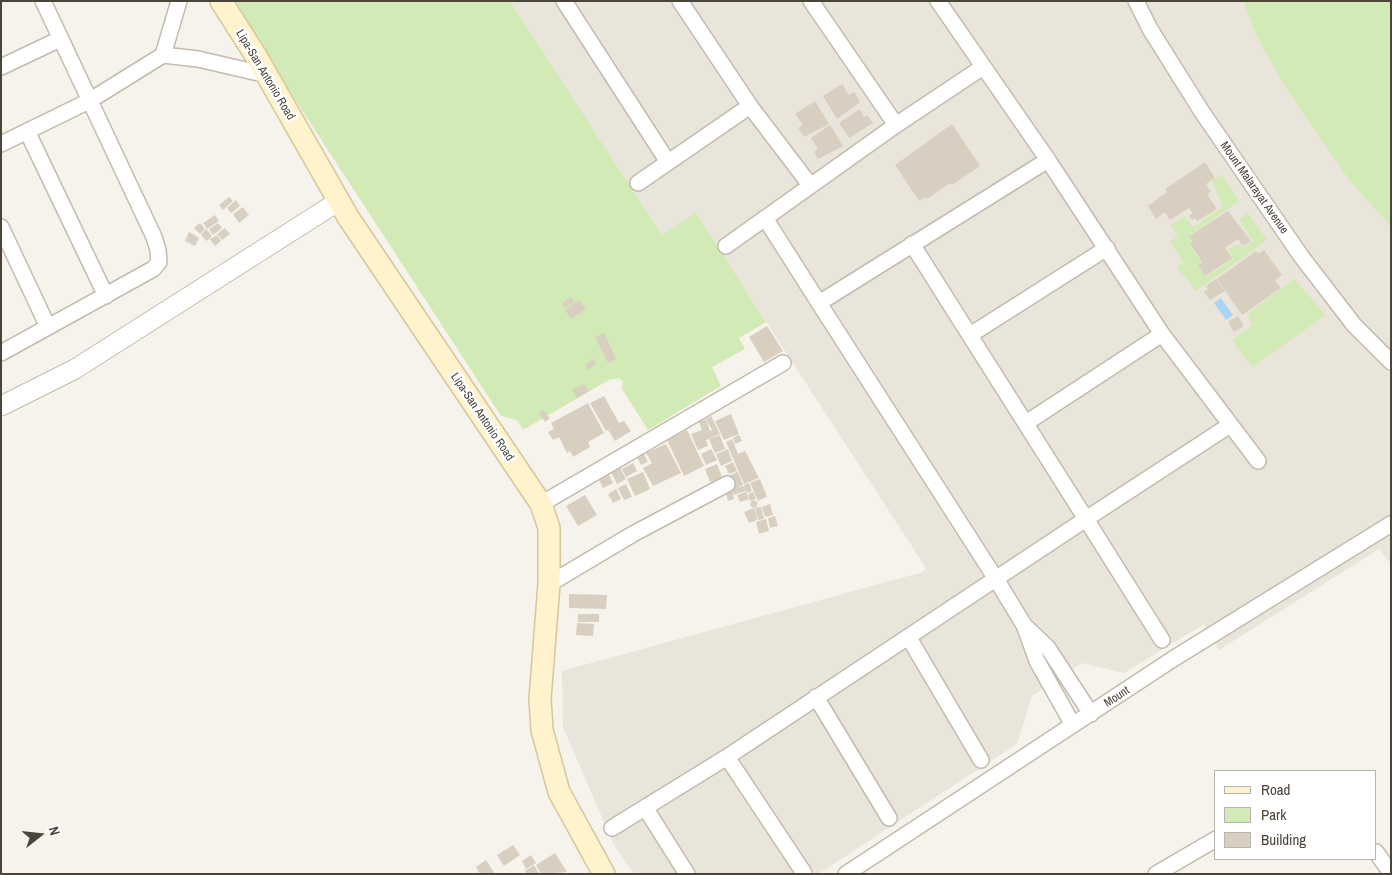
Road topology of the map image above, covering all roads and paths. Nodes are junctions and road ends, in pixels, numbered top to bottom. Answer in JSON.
{"nodes":[{"id":1,"x":43,"y":1,"type":"edge"},
{"id":2,"x":179,"y":1,"type":"edge"},
{"id":3,"x":221,"y":1,"type":"edge"},
{"id":4,"x":564,"y":1,"type":"edge"},
{"id":5,"x":680,"y":1,"type":"edge"},
{"id":6,"x":811,"y":1,"type":"edge"},
{"id":7,"x":938,"y":1,"type":"edge"},
{"id":8,"x":1136,"y":1,"type":"edge"},
{"id":9,"x":60,"y":39,"type":"junction"},
{"id":10,"x":163,"y":55,"type":"junction"},
{"id":11,"x":983,"y":66,"type":"junction"},
{"id":12,"x":1,"y":67,"type":"edge"},
{"id":13,"x":267,"y":75,"type":"junction"},
{"id":14,"x":89,"y":101,"type":"junction"},
{"id":15,"x":750,"y":106,"type":"junction"},
{"id":16,"x":896,"y":125,"type":"junction"},
{"id":17,"x":27,"y":131,"type":"junction"},
{"id":18,"x":1,"y":144,"type":"edge"},
{"id":19,"x":1048,"y":160,"type":"junction"},
{"id":20,"x":668,"y":162,"type":"junction"},
{"id":21,"x":638,"y":183,"type":"dead end"},
{"id":22,"x":810,"y":186,"type":"junction"},
{"id":23,"x":339,"y":201,"type":"junction"},
{"id":24,"x":765,"y":218,"type":"junction"},
{"id":25,"x":1,"y":227,"type":"edge"},
{"id":26,"x":912,"y":244,"type":"junction"},
{"id":27,"x":726,"y":246,"type":"dead end"},
{"id":28,"x":1107,"y":248,"type":"junction"},
{"id":29,"x":106,"y":296,"type":"junction"},
{"id":30,"x":819,"y":303,"type":"junction"},
{"id":31,"x":48,"y":327,"type":"junction"},
{"id":32,"x":1162,"y":334,"type":"junction"},
{"id":33,"x":970,"y":335,"type":"junction"},
{"id":34,"x":1,"y":353,"type":"edge"},
{"id":35,"x":1391,"y":362,"type":"edge"},
{"id":36,"x":783,"y":363,"type":"dead end"},
{"id":37,"x":1,"y":406,"type":"edge"},
{"id":38,"x":1026,"y":423,"type":"junction"},
{"id":39,"x":1230,"y":426,"type":"junction"},
{"id":40,"x":1258,"y":462,"type":"dead end"},
{"id":41,"x":727,"y":484,"type":"dead end"},
{"id":42,"x":542,"y":504,"type":"junction"},
{"id":43,"x":1086,"y":518,"type":"junction"},
{"id":44,"x":1391,"y":524,"type":"edge"},
{"id":45,"x":996,"y":578,"type":"junction"},
{"id":46,"x":549,"y":584,"type":"junction"},
{"id":47,"x":1024,"y":625,"type":"junction"},
{"id":48,"x":909,"y":638,"type":"junction"},
{"id":49,"x":1162,"y":640,"type":"dead end"},
{"id":50,"x":816,"y":698,"type":"junction"},
{"id":51,"x":1091,"y":714,"type":"junction"},
{"id":52,"x":1073,"y":725,"type":"junction"},
{"id":53,"x":727,"y":757,"type":"junction"},
{"id":54,"x":981,"y":760,"type":"dead end"},
{"id":55,"x":646,"y":809,"type":"junction"},
{"id":56,"x":889,"y":818,"type":"dead end"},
{"id":57,"x":612,"y":828,"type":"dead end"},
{"id":58,"x":1214,"y":840,"type":"edge"},
{"id":59,"x":1377,"y":853,"type":"edge"},
{"id":60,"x":804,"y":873,"type":"edge"},
{"id":61,"x":1391,"y":873,"type":"edge"},
{"id":62,"x":604,"y":874,"type":"edge"},
{"id":63,"x":687,"y":874,"type":"edge"},
{"id":64,"x":846,"y":874,"type":"edge"},
{"id":65,"x":1156,"y":874,"type":"edge"}],
"edges":[{"from":1,"to":9,"type":"street"},
{"from":2,"to":10,"type":"street"},
{"from":3,"to":13,"type":"main road","name":"Lipa-San Antonio Road"},
{"from":4,"to":20,"type":"street"},
{"from":5,"to":15,"type":"street"},
{"from":6,"to":16,"type":"street"},
{"from":7,"to":11,"type":"street"},
{"from":8,"to":35,"type":"street","name":"Mount Malarayat Avenue"},
{"from":9,"to":12,"type":"street"},
{"from":9,"to":14,"type":"street"},
{"from":10,"to":13,"type":"street"},
{"from":10,"to":14,"type":"street"},
{"from":11,"to":16,"type":"street"},
{"from":11,"to":19,"type":"street"},
{"from":13,"to":23,"type":"main road","name":"Lipa-San Antonio Road"},
{"from":14,"to":17,"type":"street"},
{"from":14,"to":29,"type":"street"},
{"from":15,"to":20,"type":"street"},
{"from":15,"to":22,"type":"street"},
{"from":16,"to":22,"type":"street"},
{"from":17,"to":18,"type":"street"},
{"from":17,"to":29,"type":"street"},
{"from":19,"to":26,"type":"street"},
{"from":19,"to":28,"type":"street"},
{"from":20,"to":21,"type":"street"},
{"from":22,"to":24,"type":"street"},
{"from":23,"to":37,"type":"street"},
{"from":23,"to":42,"type":"main road","name":"Lipa-San Antonio Road"},
{"from":24,"to":27,"type":"street"},
{"from":24,"to":30,"type":"street"},
{"from":25,"to":31,"type":"street"},
{"from":26,"to":30,"type":"street"},
{"from":26,"to":33,"type":"street"},
{"from":28,"to":32,"type":"street"},
{"from":28,"to":33,"type":"street"},
{"from":29,"to":31,"type":"street"},
{"from":30,"to":45,"type":"street"},
{"from":31,"to":34,"type":"street"},
{"from":32,"to":38,"type":"street"},
{"from":32,"to":39,"type":"street"},
{"from":33,"to":38,"type":"street"},
{"from":36,"to":42,"type":"street"},
{"from":38,"to":43,"type":"street"},
{"from":39,"to":40,"type":"street"},
{"from":39,"to":43,"type":"street"},
{"from":41,"to":46,"type":"street"},
{"from":42,"to":46,"type":"main road","name":"Lipa-San Antonio Road"},
{"from":43,"to":45,"type":"street"},
{"from":43,"to":49,"type":"street"},
{"from":44,"to":51,"type":"street","name":"Mount"},
{"from":45,"to":47,"type":"street"},
{"from":45,"to":48,"type":"street"},
{"from":46,"to":62,"type":"main road","name":"Lipa-San Antonio Road"},
{"from":47,"to":51,"type":"street"},
{"from":47,"to":52,"type":"street"},
{"from":48,"to":50,"type":"street"},
{"from":48,"to":54,"type":"street"},
{"from":50,"to":53,"type":"street"},
{"from":50,"to":56,"type":"street"},
{"from":51,"to":52,"type":"street","name":"Mount"},
{"from":52,"to":64,"type":"street","name":"Mount"},
{"from":53,"to":55,"type":"street"},
{"from":53,"to":60,"type":"street"},
{"from":55,"to":57,"type":"street"},
{"from":55,"to":63,"type":"street"},
{"from":58,"to":65,"type":"street"},
{"from":59,"to":61,"type":"street"}]}
